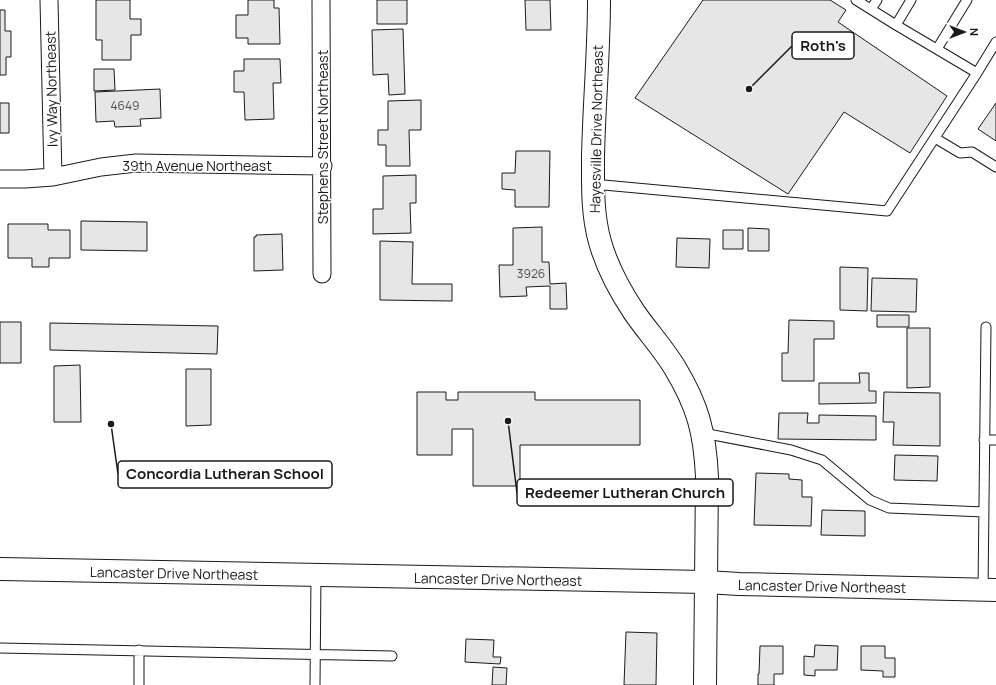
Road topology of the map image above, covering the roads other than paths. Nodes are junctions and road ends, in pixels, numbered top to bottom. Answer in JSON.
{"nodes":[{"id":1,"x":50,"y":0,"type":"edge"},
{"id":2,"x":321,"y":0,"type":"edge"},
{"id":3,"x":600,"y":0,"type":"edge"},
{"id":4,"x":856,"y":0,"type":"edge"},
{"id":5,"x":877,"y":0,"type":"edge"},
{"id":6,"x":911,"y":0,"type":"edge"},
{"id":7,"x":967,"y":0,"type":"edge"},
{"id":8,"x":871,"y":9,"type":"junction"},
{"id":9,"x":896,"y":26,"type":"junction"},
{"id":10,"x":996,"y":42,"type":"edge"},
{"id":11,"x":937,"y":49,"type":"junction"},
{"id":12,"x":977,"y":73,"type":"junction"},
{"id":13,"x":935,"y":138,"type":"junction"},
{"id":14,"x":323,"y":166,"type":"junction"},
{"id":15,"x":996,"y":167,"type":"edge"},
{"id":16,"x":53,"y":177,"type":"junction"},
{"id":17,"x":0,"y":178,"type":"edge"},
{"id":18,"x":593,"y":184,"type":"junction"},
{"id":19,"x":322,"y":274,"type":"dead end"},
{"id":20,"x":986,"y":327,"type":"dead end"},
{"id":21,"x":702,"y":433,"type":"junction"},
{"id":22,"x":984,"y":440,"type":"junction"},
{"id":23,"x":996,"y":440,"type":"edge"},
{"id":24,"x":984,"y":512,"type":"junction"},
{"id":25,"x":0,"y":569,"type":"edge"},
{"id":26,"x":316,"y":576,"type":"junction"},
{"id":27,"x":706,"y":582,"type":"junction"},
{"id":28,"x":989,"y":590,"type":"edge"},
{"id":29,"x":0,"y":648,"type":"edge"},
{"id":30,"x":139,"y":650,"type":"junction"},
{"id":31,"x":316,"y":653,"type":"junction"},
{"id":32,"x":392,"y":656,"type":"dead end"},
{"id":33,"x":139,"y":685,"type":"edge"},
{"id":34,"x":315,"y":685,"type":"edge"},
{"id":35,"x":704,"y":685,"type":"edge"}],
"edges":[{"from":1,"to":16,"type":"street","name":"Ivy Way Northeast"},
{"from":2,"to":14,"type":"street","name":"Stephens Street Northeast"},
{"from":3,"to":18,"type":"main road","name":"Hayesville Drive Northeast"},
{"from":4,"to":8,"type":"lane"},
{"from":5,"to":8,"type":"lane"},
{"from":6,"to":9,"type":"lane"},
{"from":7,"to":11,"type":"lane"},
{"from":8,"to":9,"type":"lane"},
{"from":9,"to":11,"type":"lane"},
{"from":10,"to":12,"type":"lane"},
{"from":11,"to":12,"type":"lane"},
{"from":12,"to":13,"type":"lane"},
{"from":13,"to":15,"type":"lane"},
{"from":13,"to":18,"type":"lane"},
{"from":14,"to":16,"type":"street","name":"39th Avenue Northeast"},
{"from":14,"to":19,"type":"street","name":"Stephens Street Northeast"},
{"from":16,"to":17,"type":"street","name":"39th Avenue Northeast"},
{"from":18,"to":21,"type":"main road","name":"Hayesville Drive Northeast"},
{"from":20,"to":22,"type":"lane"},
{"from":21,"to":24,"type":"lane"},
{"from":21,"to":27,"type":"main road","name":"Hayesville Drive Northeast"},
{"from":22,"to":23,"type":"lane"},
{"from":22,"to":24,"type":"lane"},
{"from":24,"to":28,"type":"lane"},
{"from":25,"to":26,"type":"main road","name":"Lancaster Drive Northeast"},
{"from":26,"to":27,"type":"main road","name":"Lancaster Drive Northeast"},
{"from":26,"to":31,"type":"lane"},
{"from":27,"to":28,"type":"main road","name":"Lancaster Drive Northeast"},
{"from":27,"to":35,"type":"main road","name":"Hayesville Drive Northeast"},
{"from":29,"to":30,"type":"lane"},
{"from":30,"to":31,"type":"lane"},
{"from":30,"to":33,"type":"lane"},
{"from":31,"to":32,"type":"lane"},
{"from":31,"to":34,"type":"lane"}]}
